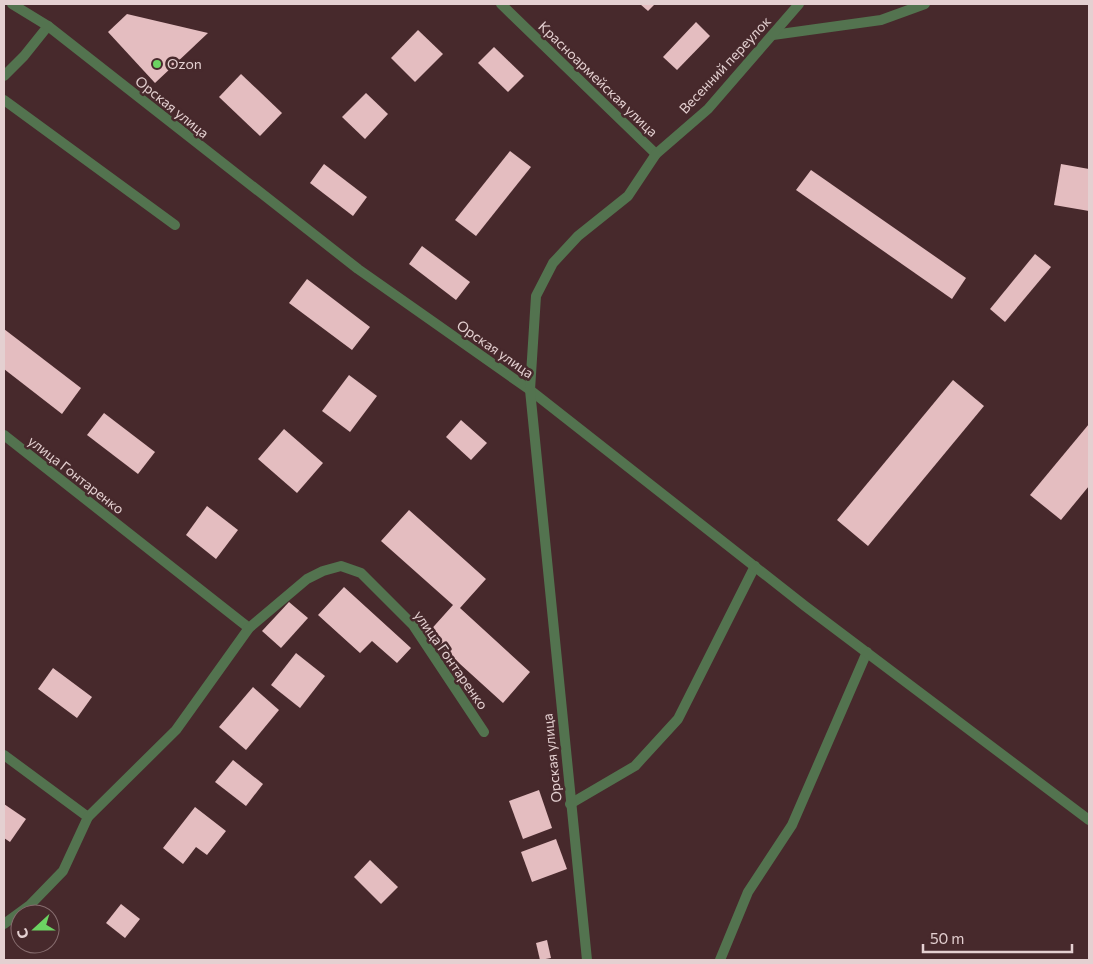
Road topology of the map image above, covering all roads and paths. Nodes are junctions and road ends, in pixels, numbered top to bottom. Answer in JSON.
{"nodes":[{"id":1,"x":12,"y":4,"type":"edge"},
{"id":2,"x":501,"y":4,"type":"edge"},
{"id":3,"x":799,"y":4,"type":"edge"},
{"id":4,"x":925,"y":4,"type":"edge"},
{"id":5,"x":48,"y":26,"type":"junction"},
{"id":6,"x":773,"y":36,"type":"junction"},
{"id":7,"x":4,"y":76,"type":"edge"},
{"id":8,"x":4,"y":100,"type":"edge"},
{"id":9,"x":656,"y":154,"type":"junction"},
{"id":10,"x":175,"y":225,"type":"dead end"},
{"id":11,"x":530,"y":390,"type":"junction"},
{"id":12,"x":4,"y":435,"type":"edge"},
{"id":13,"x":755,"y":566,"type":"junction"},
{"id":14,"x":249,"y":628,"type":"junction"},
{"id":15,"x":867,"y":652,"type":"junction"},
{"id":16,"x":484,"y":732,"type":"dead end"},
{"id":17,"x":4,"y":755,"type":"edge"},
{"id":18,"x":570,"y":804,"type":"junction"},
{"id":19,"x":88,"y":817,"type":"junction"},
{"id":20,"x":1089,"y":820,"type":"edge"},
{"id":21,"x":4,"y":924,"type":"edge"},
{"id":22,"x":587,"y":960,"type":"edge"},
{"id":23,"x":720,"y":960,"type":"edge"}],
"edges":[{"from":1,"to":5,"type":"street","name":"Орская улица"},
{"from":2,"to":9,"type":"street","name":"Красноармейская улица"},
{"from":3,"to":6,"type":"street","name":"Весенний переулок"},
{"from":4,"to":6,"type":"street"},
{"from":5,"to":7,"type":"street"},
{"from":5,"to":11,"type":"street","name":"Орская улица"},
{"from":6,"to":9,"type":"street","name":"Весенний переулок"},
{"from":8,"to":10,"type":"street"},
{"from":9,"to":11,"type":"street","name":"Весенний переулок"},
{"from":11,"to":13,"type":"street"},
{"from":11,"to":18,"type":"street","name":"Орская улица"},
{"from":12,"to":14,"type":"street","name":"улица Гонтаренко"},
{"from":13,"to":15,"type":"street"},
{"from":13,"to":18,"type":"street"},
{"from":14,"to":16,"type":"street","name":"улица Гонтаренко"},
{"from":14,"to":19,"type":"street","name":"улица Гонтаренко"},
{"from":15,"to":20,"type":"street"},
{"from":15,"to":23,"type":"street"},
{"from":17,"to":19,"type":"street"},
{"from":18,"to":22,"type":"street","name":"Орская улица"},
{"from":19,"to":21,"type":"street","name":"улица Гонтаренко"}]}
